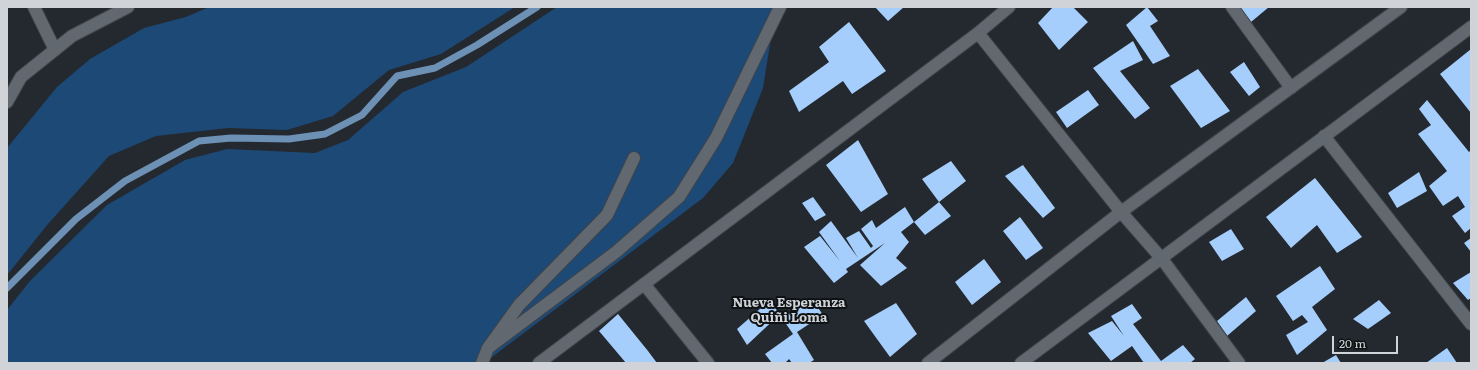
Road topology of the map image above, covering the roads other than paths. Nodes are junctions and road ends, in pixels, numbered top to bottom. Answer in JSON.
{"nodes":[{"id":1,"x":34,"y":7,"type":"edge"},
{"id":2,"x":128,"y":7,"type":"edge"},
{"id":3,"x":780,"y":7,"type":"edge"},
{"id":4,"x":1009,"y":7,"type":"edge"},
{"id":5,"x":1232,"y":7,"type":"edge"},
{"id":6,"x":1402,"y":7,"type":"edge"},
{"id":7,"x":1471,"y":26,"type":"edge"},
{"id":8,"x":978,"y":34,"type":"junction"},
{"id":9,"x":56,"y":50,"type":"junction"},
{"id":10,"x":1291,"y":88,"type":"junction"},
{"id":11,"x":7,"y":102,"type":"edge"},
{"id":12,"x":1324,"y":136,"type":"junction"},
{"id":13,"x":634,"y":158,"type":"dead end"},
{"id":14,"x":1121,"y":212,"type":"junction"},
{"id":15,"x":1162,"y":259,"type":"junction"},
{"id":16,"x":644,"y":284,"type":"junction"},
{"id":17,"x":1471,"y":324,"type":"edge"},
{"id":18,"x":488,"y":348,"type":"junction"},
{"id":19,"x":482,"y":363,"type":"edge"},
{"id":20,"x":539,"y":363,"type":"edge"},
{"id":21,"x":708,"y":363,"type":"edge"},
{"id":22,"x":928,"y":363,"type":"edge"},
{"id":23,"x":1021,"y":363,"type":"edge"},
{"id":24,"x":1239,"y":363,"type":"edge"}],
"edges":[{"from":1,"to":9,"type":"street"},
{"from":2,"to":9,"type":"street"},
{"from":3,"to":18,"type":"street"},
{"from":4,"to":8,"type":"street"},
{"from":5,"to":10,"type":"street"},
{"from":6,"to":10,"type":"street"},
{"from":7,"to":12,"type":"street"},
{"from":8,"to":14,"type":"street"},
{"from":8,"to":16,"type":"street"},
{"from":9,"to":11,"type":"street"},
{"from":10,"to":14,"type":"street"},
{"from":12,"to":15,"type":"street"},
{"from":12,"to":17,"type":"street"},
{"from":13,"to":18,"type":"street"},
{"from":14,"to":15,"type":"street"},
{"from":14,"to":22,"type":"street"},
{"from":15,"to":23,"type":"street"},
{"from":15,"to":24,"type":"street"},
{"from":16,"to":20,"type":"street"},
{"from":16,"to":21,"type":"street"},
{"from":18,"to":19,"type":"street"}]}
